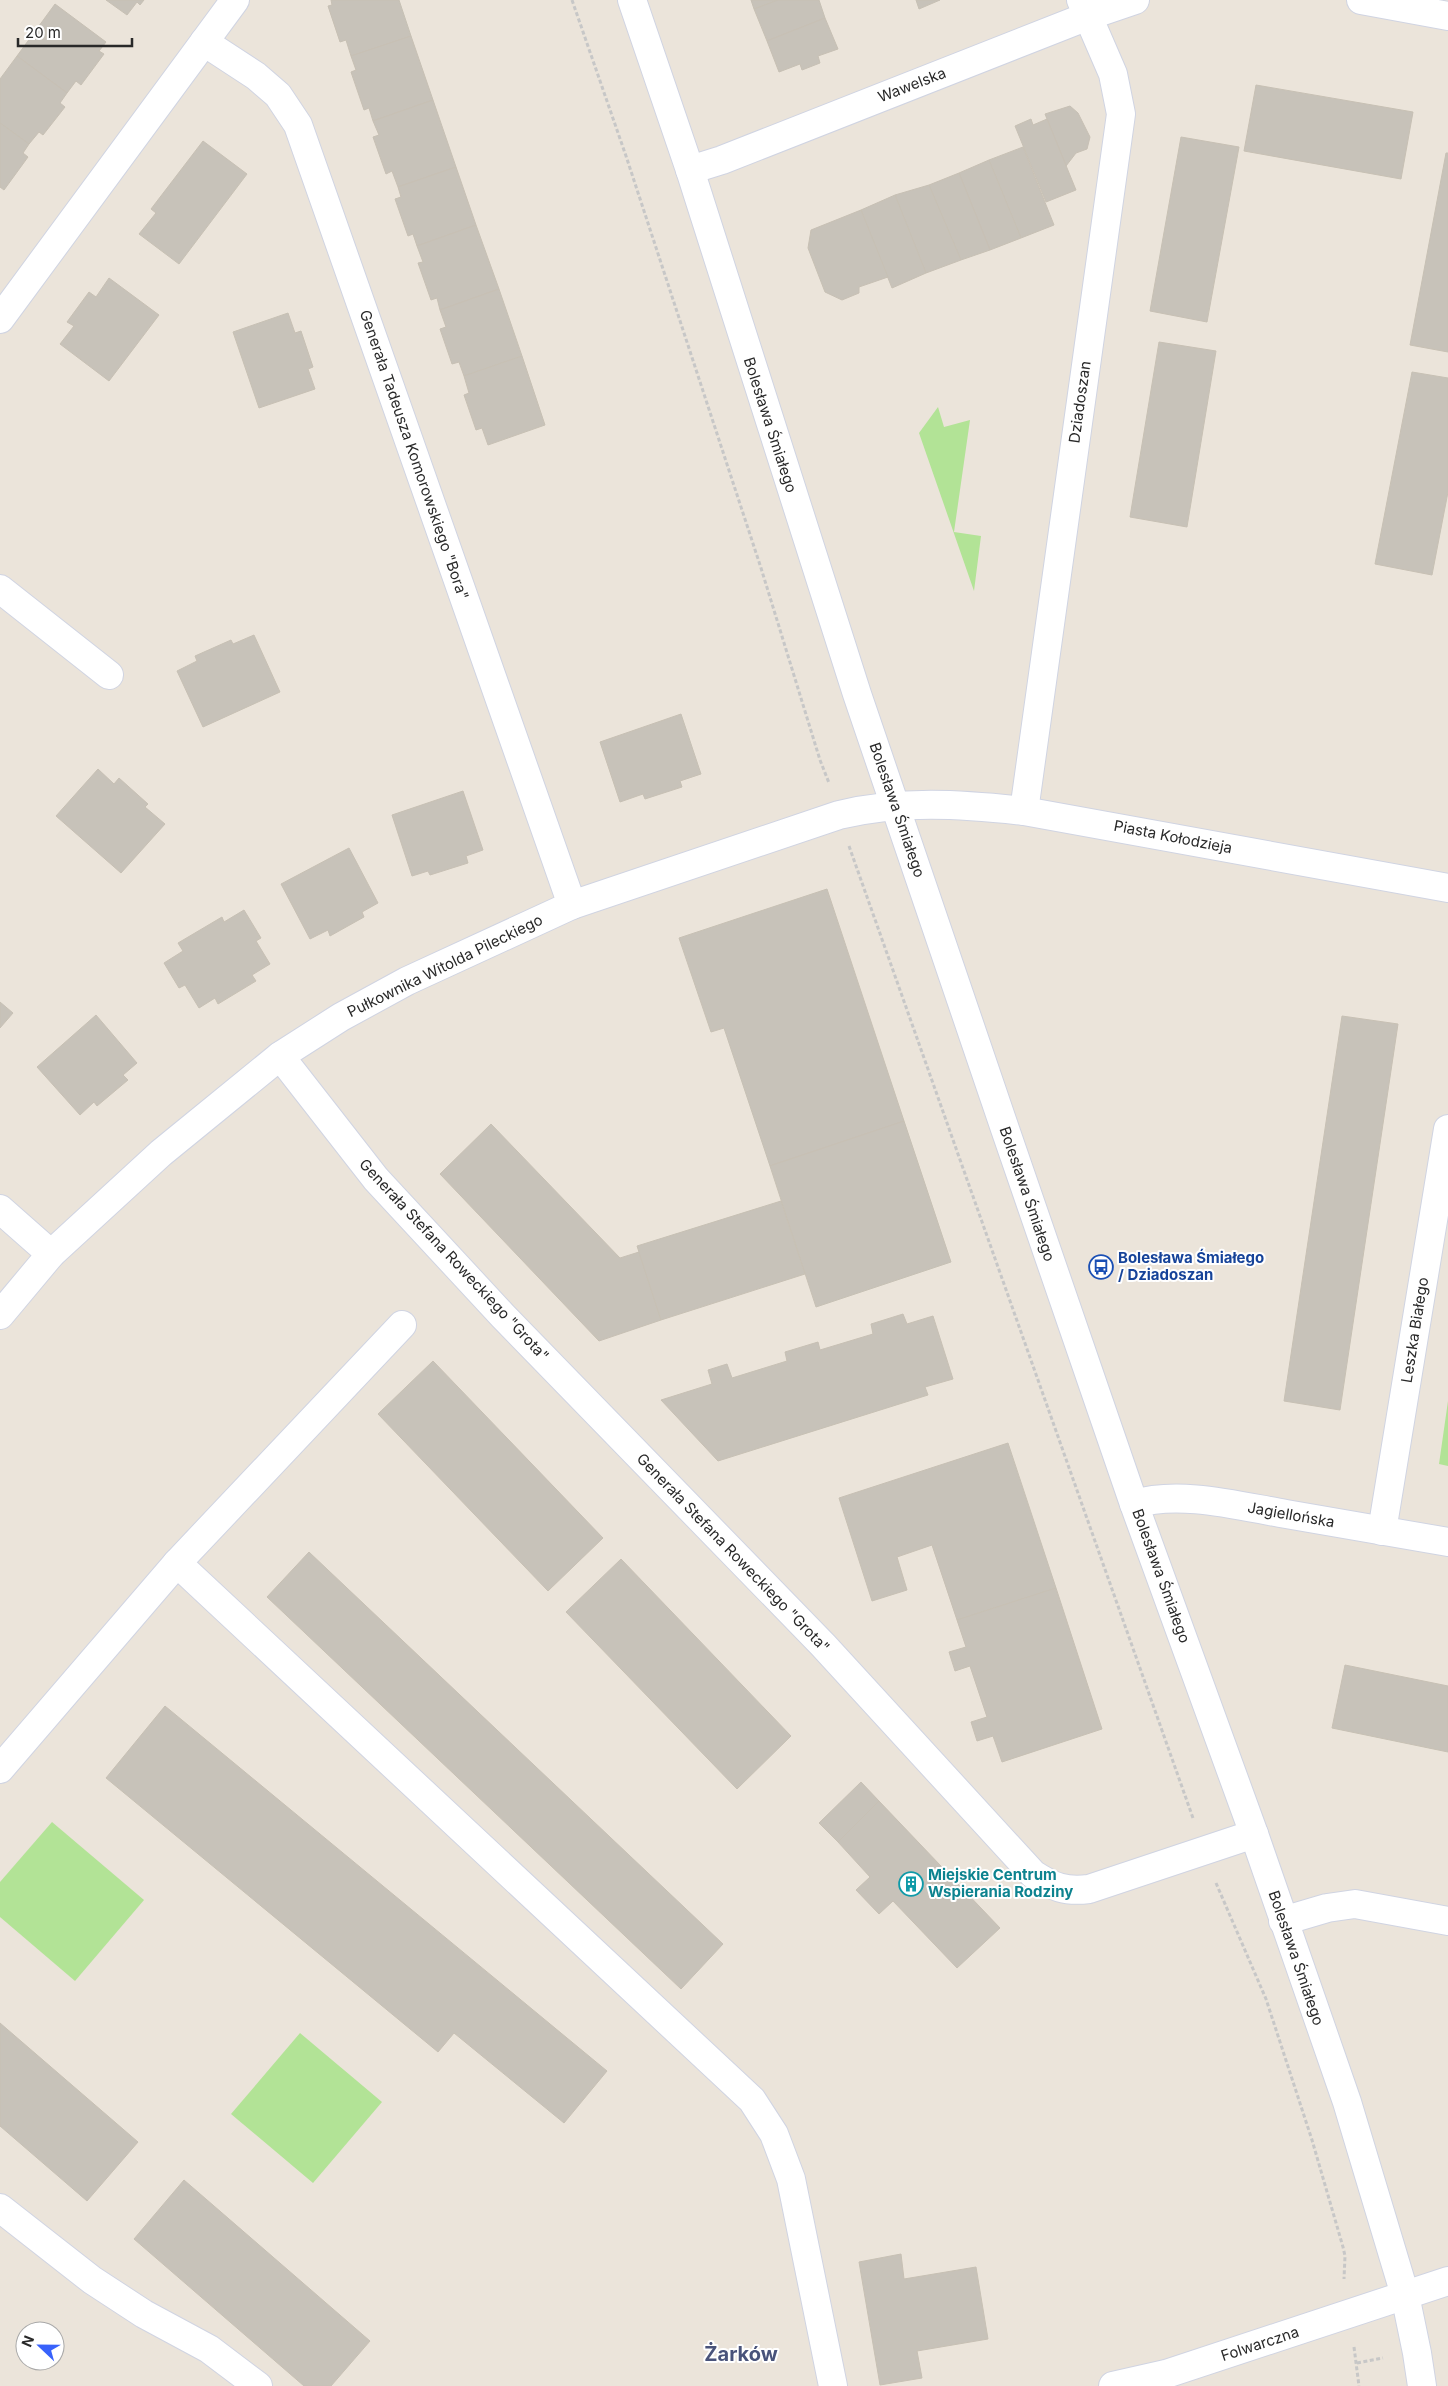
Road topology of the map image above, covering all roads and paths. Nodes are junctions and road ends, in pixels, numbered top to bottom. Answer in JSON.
{"nodes":[{"id":1,"x":235,"y":0,"type":"edge"},
{"id":2,"x":572,"y":0,"type":"edge"},
{"id":3,"x":632,"y":0,"type":"edge"},
{"id":4,"x":1135,"y":0,"type":"edge"},
{"id":5,"x":1361,"y":0,"type":"edge"},
{"id":6,"x":1085,"y":8,"type":"edge"},
{"id":7,"x":1443,"y":10,"type":"edge"},
{"id":8,"x":204,"y":42,"type":"junction"},
{"id":9,"x":690,"y":170,"type":"junction"},
{"id":10,"x":0,"y":319,"type":"edge"},
{"id":11,"x":0,"y":589,"type":"edge"},
{"id":12,"x":109,"y":675,"type":"dead end"},
{"id":13,"x":895,"y":806,"type":"junction"},
{"id":14,"x":1024,"y":811,"type":"junction"},
{"id":15,"x":839,"y":815,"type":"junction"},
{"id":16,"x":1448,"y":888,"type":"edge"},
{"id":17,"x":572,"y":905,"type":"junction"},
{"id":18,"x":280,"y":1056,"type":"junction"},
{"id":19,"x":1448,"y":1129,"type":"edge"},
{"id":20,"x":0,"y":1209,"type":"edge"},
{"id":21,"x":51,"y":1254,"type":"junction"},
{"id":22,"x":0,"y":1315,"type":"edge"},
{"id":23,"x":402,"y":1325,"type":"dead end"},
{"id":24,"x":1134,"y":1504,"type":"junction"},
{"id":25,"x":1382,"y":1531,"type":"junction"},
{"id":26,"x":1448,"y":1542,"type":"edge"},
{"id":27,"x":176,"y":1563,"type":"junction"},
{"id":28,"x":0,"y":1768,"type":"edge"},
{"id":29,"x":1254,"y":1834,"type":"junction"},
{"id":30,"x":1204,"y":1850,"type":"junction"},
{"id":31,"x":1283,"y":1921,"type":"junction"},
{"id":32,"x":1448,"y":1921,"type":"edge"},
{"id":33,"x":0,"y":2208,"type":"edge"},
{"id":34,"x":1341,"y":2236,"type":"dead end"},
{"id":35,"x":1448,"y":2280,"type":"edge"},
{"id":36,"x":1405,"y":2295,"type":"junction"},
{"id":37,"x":1353,"y":2343,"type":"dead end"},
{"id":38,"x":258,"y":2386,"type":"edge"},
{"id":39,"x":833,"y":2386,"type":"edge"},
{"id":40,"x":1113,"y":2386,"type":"edge"},
{"id":41,"x":1359,"y":2386,"type":"edge"},
{"id":42,"x":1422,"y":2386,"type":"edge"}],
"edges":[{"from":1,"to":8,"type":"street"},
{"from":2,"to":15,"type":"path"},
{"from":3,"to":9,"type":"street","name":"Bolesława Śmiałego"},
{"from":4,"to":6,"type":"street","name":"Wawelska"},
{"from":5,"to":7,"type":"street"},
{"from":6,"to":9,"type":"street","name":"Wawelska"},
{"from":6,"to":14,"type":"street","name":"Dziadoszan"},
{"from":8,"to":10,"type":"street"},
{"from":8,"to":17,"type":"street","name":"Generała Tadeusza Komorowskiego \"Bora\""},
{"from":9,"to":13,"type":"street","name":"Bolesława Śmiałego"},
{"from":11,"to":12,"type":"street"},
{"from":13,"to":14,"type":"street","name":"Piasta Kołodzieja"},
{"from":13,"to":15,"type":"street","name":"Pułkownika Witolda Pileckiego"},
{"from":13,"to":24,"type":"street","name":"Bolesława Śmiałego"},
{"from":14,"to":16,"type":"street","name":"Piasta Kołodzieja"},
{"from":15,"to":17,"type":"street","name":"Pułkownika Witolda Pileckiego"},
{"from":15,"to":30,"type":"path"},
{"from":17,"to":18,"type":"street","name":"Pułkownika Witolda Pileckiego"},
{"from":18,"to":21,"type":"street","name":"Pułkownika Witolda Pileckiego"},
{"from":18,"to":30,"type":"street","name":"Generała Stefana Roweckiego \"Grota\""},
{"from":19,"to":25,"type":"street","name":"Leszka Białego"},
{"from":20,"to":21,"type":"street"},
{"from":21,"to":22,"type":"street","name":"Pułkownika Witolda Pileckiego"},
{"from":23,"to":27,"type":"street"},
{"from":24,"to":25,"type":"street","name":"Jagiellońska"},
{"from":24,"to":29,"type":"street","name":"Bolesława Śmiałego"},
{"from":25,"to":26,"type":"street","name":"Jagiellońska"},
{"from":27,"to":28,"type":"street"},
{"from":27,"to":39,"type":"street"},
{"from":29,"to":30,"type":"street","name":"Generała Stefana Roweckiego \"Grota\""},
{"from":29,"to":31,"type":"street","name":"Bolesława Śmiałego"},
{"from":30,"to":34,"type":"path"},
{"from":31,"to":32,"type":"street"},
{"from":31,"to":36,"type":"street","name":"Bolesława Śmiałego"},
{"from":33,"to":38,"type":"street"},
{"from":35,"to":36,"type":"street","name":"Folwarczna"},
{"from":36,"to":40,"type":"street","name":"Folwarczna"},
{"from":36,"to":42,"type":"street","name":"Bolesława Śmiałego"},
{"from":37,"to":41,"type":"path"}]}
